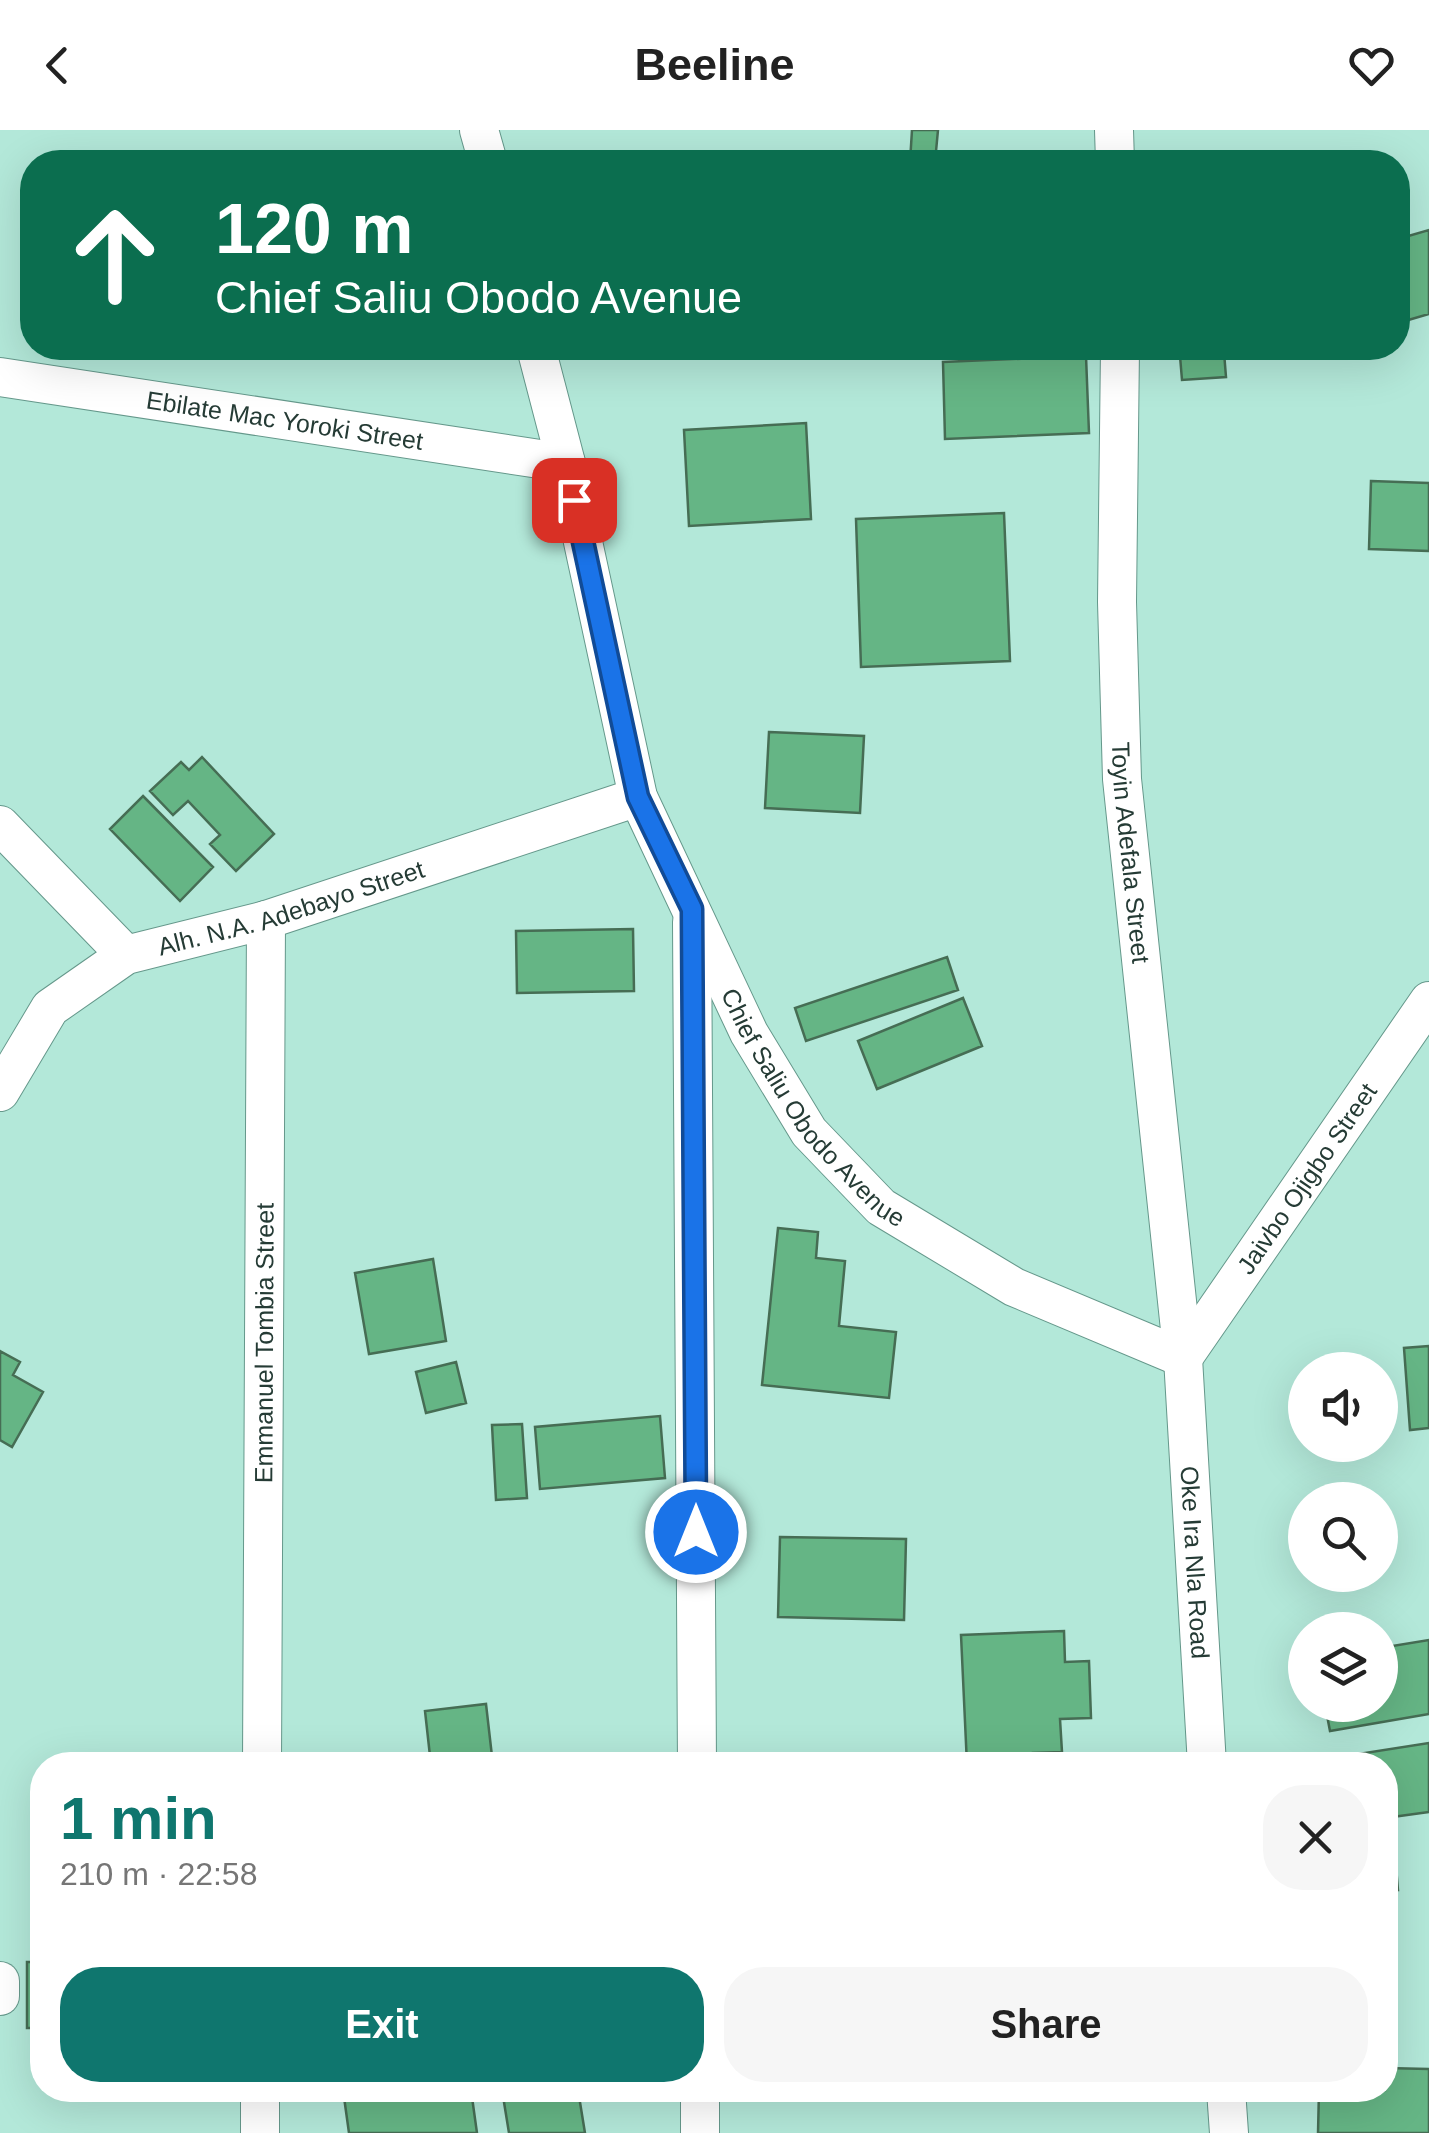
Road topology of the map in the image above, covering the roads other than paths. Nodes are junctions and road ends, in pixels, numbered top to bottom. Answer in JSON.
{"nodes":[{"id":1,"x":538,"y":360,"type":"edge"},
{"id":2,"x":1120,"y":360,"type":"edge"},
{"id":3,"x":0,"y":377,"type":"edge"},
{"id":4,"x":566,"y":463,"type":"junction"},
{"id":5,"x":638,"y":797,"type":"junction"},
{"id":6,"x":0,"y":825,"type":"edge"},
{"id":7,"x":692,"y":909,"type":"junction"},
{"id":8,"x":266,"y":920,"type":"junction"},
{"id":9,"x":126,"y":955,"type":"junction"},
{"id":10,"x":1429,"y":1002,"type":"edge"},
{"id":11,"x":0,"y":1092,"type":"edge"},
{"id":12,"x":1184,"y":1358,"type":"junction"},
{"id":13,"x":262,"y":1752,"type":"edge"},
{"id":14,"x":698,"y":1752,"type":"edge"},
{"id":15,"x":1206,"y":1752,"type":"edge"},
{"id":16,"x":0,"y":1982,"type":"edge"},
{"id":17,"x":0,"y":1996,"type":"edge"},
{"id":18,"x":260,"y":2102,"type":"edge"},
{"id":19,"x":700,"y":2102,"type":"edge"},
{"id":20,"x":1227,"y":2102,"type":"edge"},
{"id":21,"x":260,"y":2133,"type":"edge"},
{"id":22,"x":700,"y":2133,"type":"edge"},
{"id":23,"x":1229,"y":2133,"type":"edge"}],
"edges":[{"from":1,"to":4,"type":"street","name":"Chief Saliu Obodo Avenue"},
{"from":2,"to":12,"type":"street","name":"Toyin Adefala Street"},
{"from":3,"to":4,"type":"street","name":"Ebilate Mac Yoroki Street"},
{"from":4,"to":5,"type":"street","name":"Chief Saliu Obodo Avenue"},
{"from":5,"to":7,"type":"street","name":"Chief Saliu Obodo Avenue"},
{"from":5,"to":8,"type":"street","name":"Alh. N.A. Adebayo Street"},
{"from":6,"to":9,"type":"street"},
{"from":7,"to":12,"type":"street","name":"Chief Saliu Obodo Avenue"},
{"from":7,"to":14,"type":"street"},
{"from":8,"to":9,"type":"street","name":"Alh. N.A. Adebayo Street"},
{"from":8,"to":13,"type":"street","name":"Emmanuel Tombia Street"},
{"from":9,"to":11,"type":"street","name":"Alh. N.A. Adebayo Street"},
{"from":10,"to":12,"type":"street","name":"Jaivbo Ojigbo Street"},
{"from":12,"to":15,"type":"street","name":"Oke Ira Nla Road"},
{"from":16,"to":17,"type":"street"},
{"from":18,"to":21,"type":"street"},
{"from":19,"to":22,"type":"street"},
{"from":20,"to":23,"type":"street"}]}
